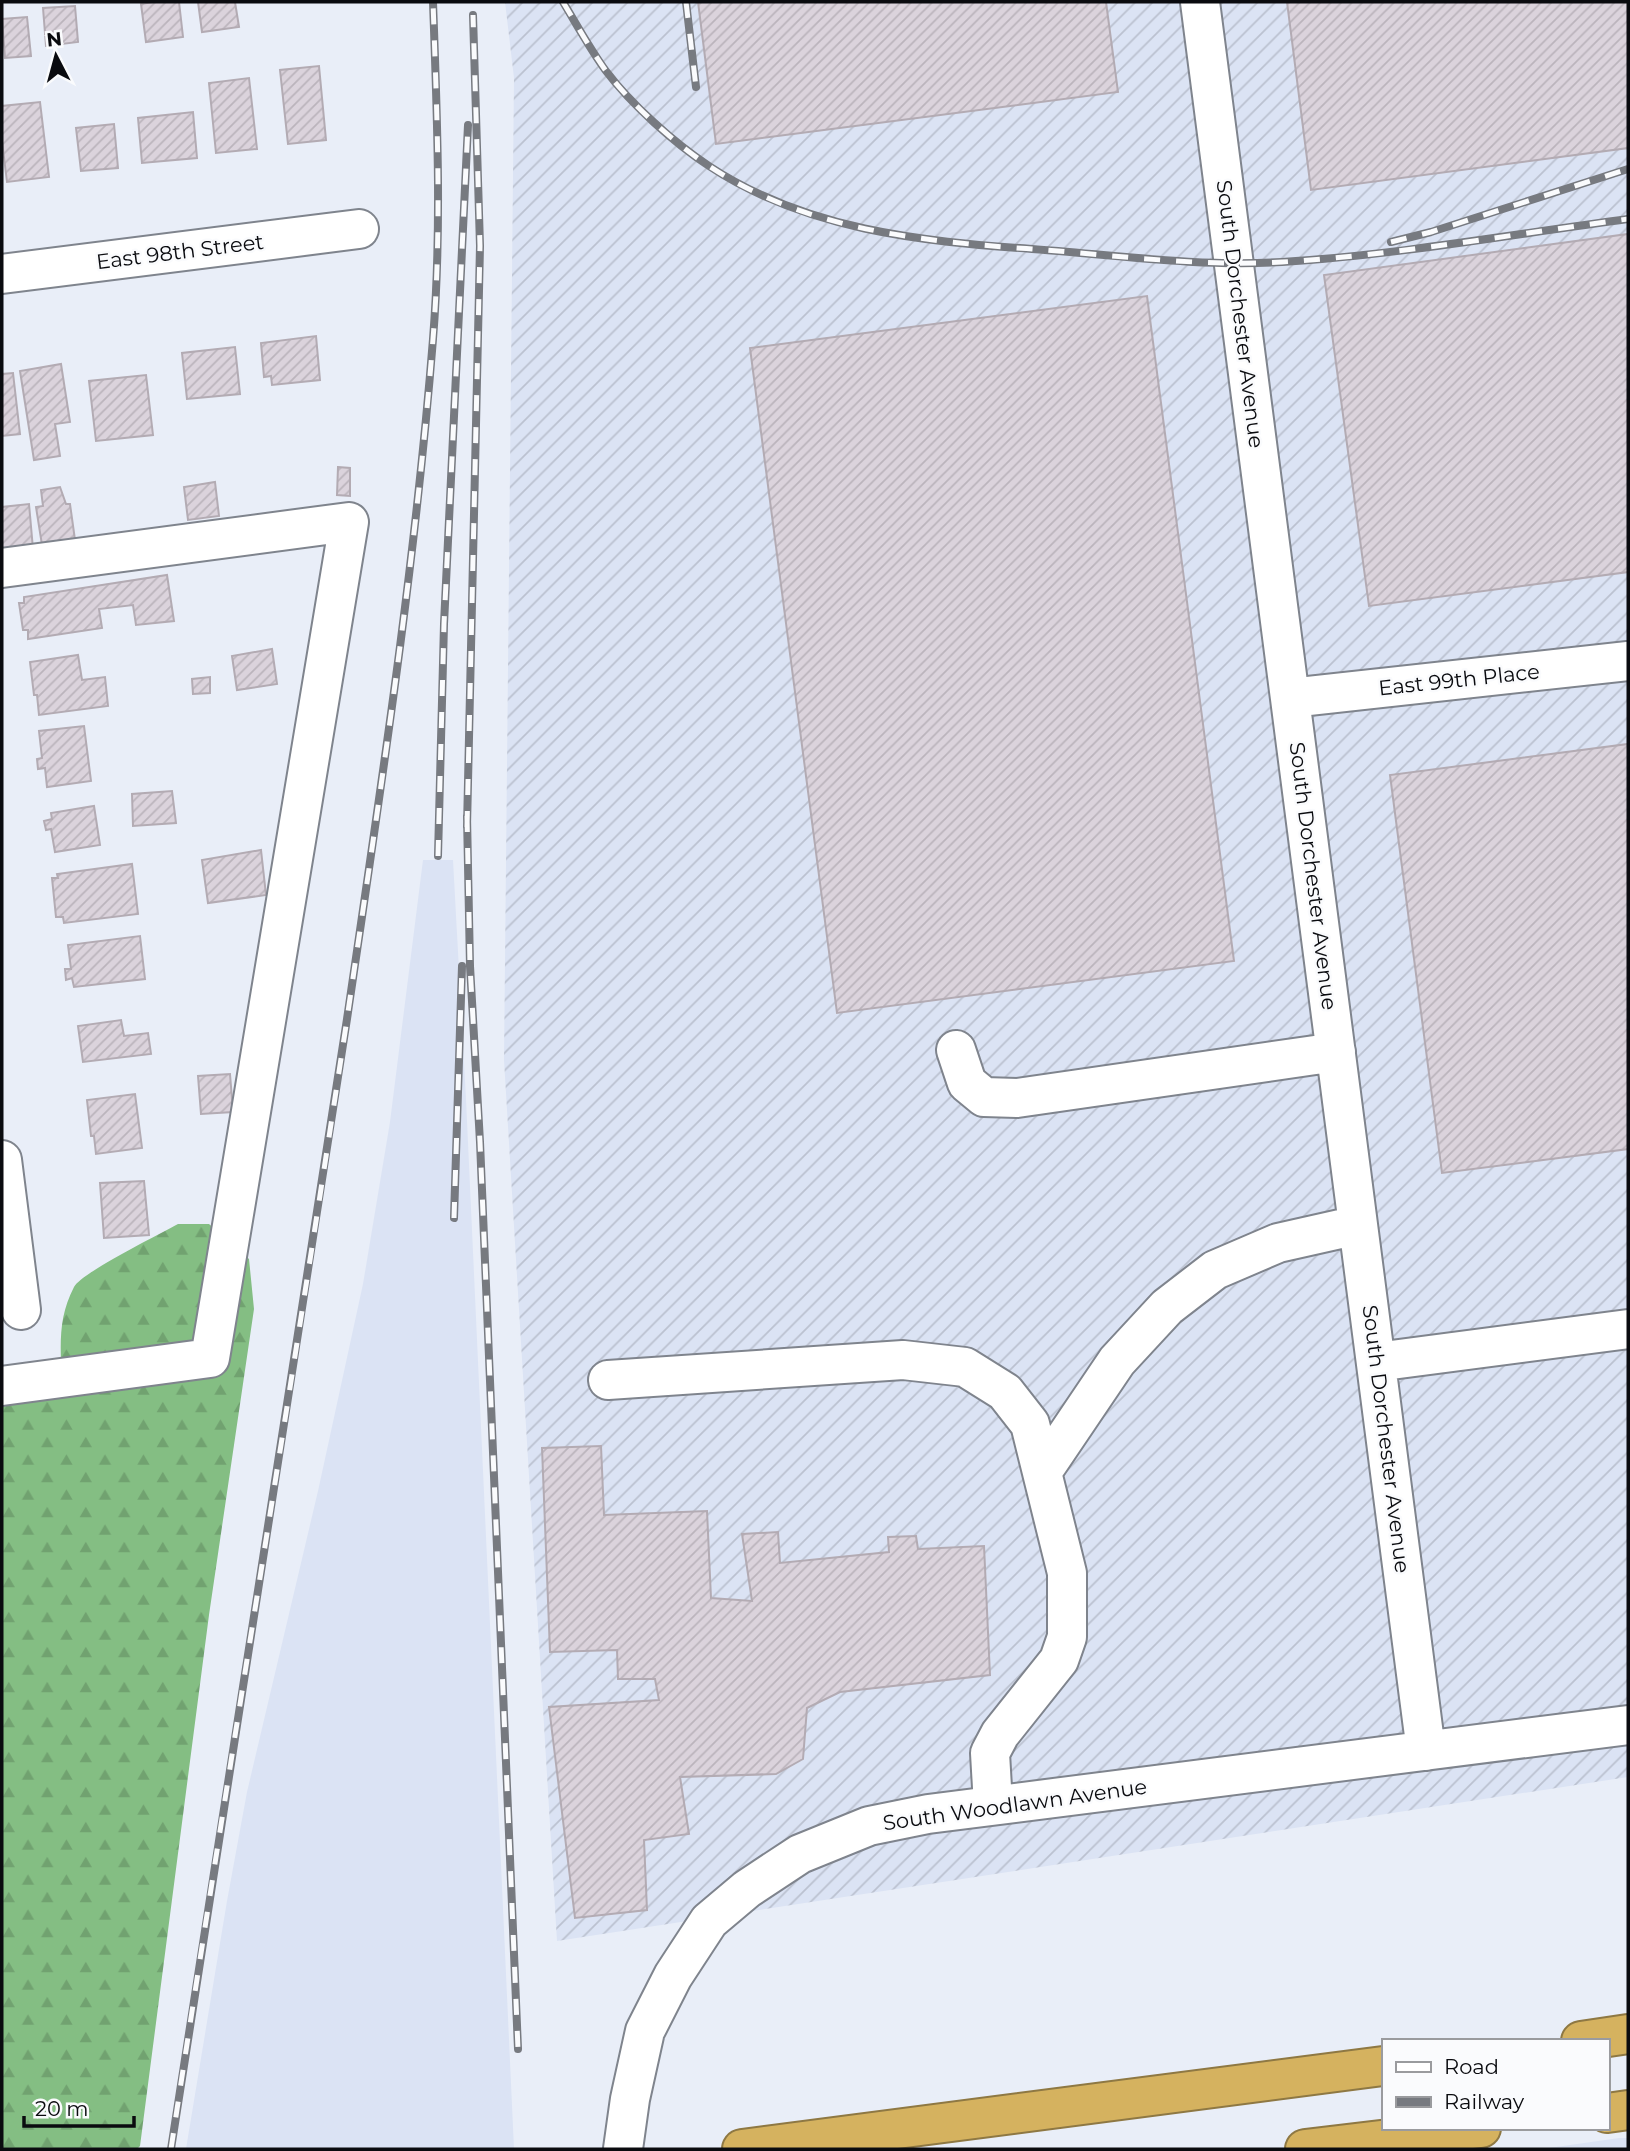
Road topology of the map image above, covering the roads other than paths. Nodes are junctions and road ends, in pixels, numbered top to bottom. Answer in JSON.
{"nodes":[{"id":1,"x":1200,"y":2,"type":"edge"},
{"id":2,"x":359,"y":229,"type":"dead end"},
{"id":3,"x":2,"y":274,"type":"edge"},
{"id":4,"x":2,"y":568,"type":"edge"},
{"id":5,"x":1628,"y":660,"type":"edge"},
{"id":6,"x":1290,"y":698,"type":"junction"},
{"id":7,"x":956,"y":1050,"type":"dead end"},
{"id":8,"x":1336,"y":1052,"type":"junction"},
{"id":9,"x":2,"y":1160,"type":"edge"},
{"id":10,"x":1358,"y":1225,"type":"junction"},
{"id":11,"x":21,"y":1310,"type":"dead end"},
{"id":12,"x":1628,"y":1329,"type":"edge"},
{"id":13,"x":1376,"y":1362,"type":"junction"},
{"id":14,"x":608,"y":1380,"type":"dead end"},
{"id":15,"x":18,"y":1384,"type":"edge"},
{"id":16,"x":1042,"y":1472,"type":"junction"},
{"id":17,"x":1628,"y":1725,"type":"edge"},
{"id":18,"x":1426,"y":1751,"type":"junction"},
{"id":19,"x":993,"y":1805,"type":"junction"},
{"id":20,"x":1628,"y":2034,"type":"edge"},
{"id":21,"x":1594,"y":2039,"type":"edge"},
{"id":22,"x":1382,"y":2066,"type":"edge"},
{"id":23,"x":1628,"y":2110,"type":"edge"},
{"id":24,"x":1609,"y":2113,"type":"edge"},
{"id":25,"x":1464,"y":2130,"type":"edge"},
{"id":26,"x":758,"y":2147,"type":"edge"},
{"id":27,"x":623,"y":2149,"type":"edge"},
{"id":28,"x":1305,"y":2149,"type":"edge"}],
"edges":[{"from":1,"to":6,"type":"street","name":"South Dorchester Avenue"},
{"from":2,"to":3,"type":"street","name":"East 98th Street"},
{"from":4,"to":15,"type":"street"},
{"from":5,"to":6,"type":"street","name":"East 99th Place"},
{"from":6,"to":8,"type":"street","name":"South Dorchester Avenue"},
{"from":7,"to":8,"type":"street"},
{"from":8,"to":10,"type":"street","name":"South Dorchester Avenue"},
{"from":9,"to":11,"type":"street"},
{"from":10,"to":13,"type":"street","name":"South Dorchester Avenue"},
{"from":10,"to":16,"type":"street"},
{"from":12,"to":13,"type":"street"},
{"from":13,"to":18,"type":"street","name":"South Dorchester Avenue"},
{"from":14,"to":16,"type":"street"},
{"from":16,"to":19,"type":"street"},
{"from":17,"to":18,"type":"street","name":"South Woodlawn Avenue"},
{"from":18,"to":19,"type":"street","name":"South Woodlawn Avenue"},
{"from":19,"to":27,"type":"street","name":"South Woodlawn Avenue"},
{"from":20,"to":21,"type":"highway"},
{"from":22,"to":26,"type":"highway"},
{"from":23,"to":24,"type":"highway"},
{"from":25,"to":28,"type":"highway"}]}
